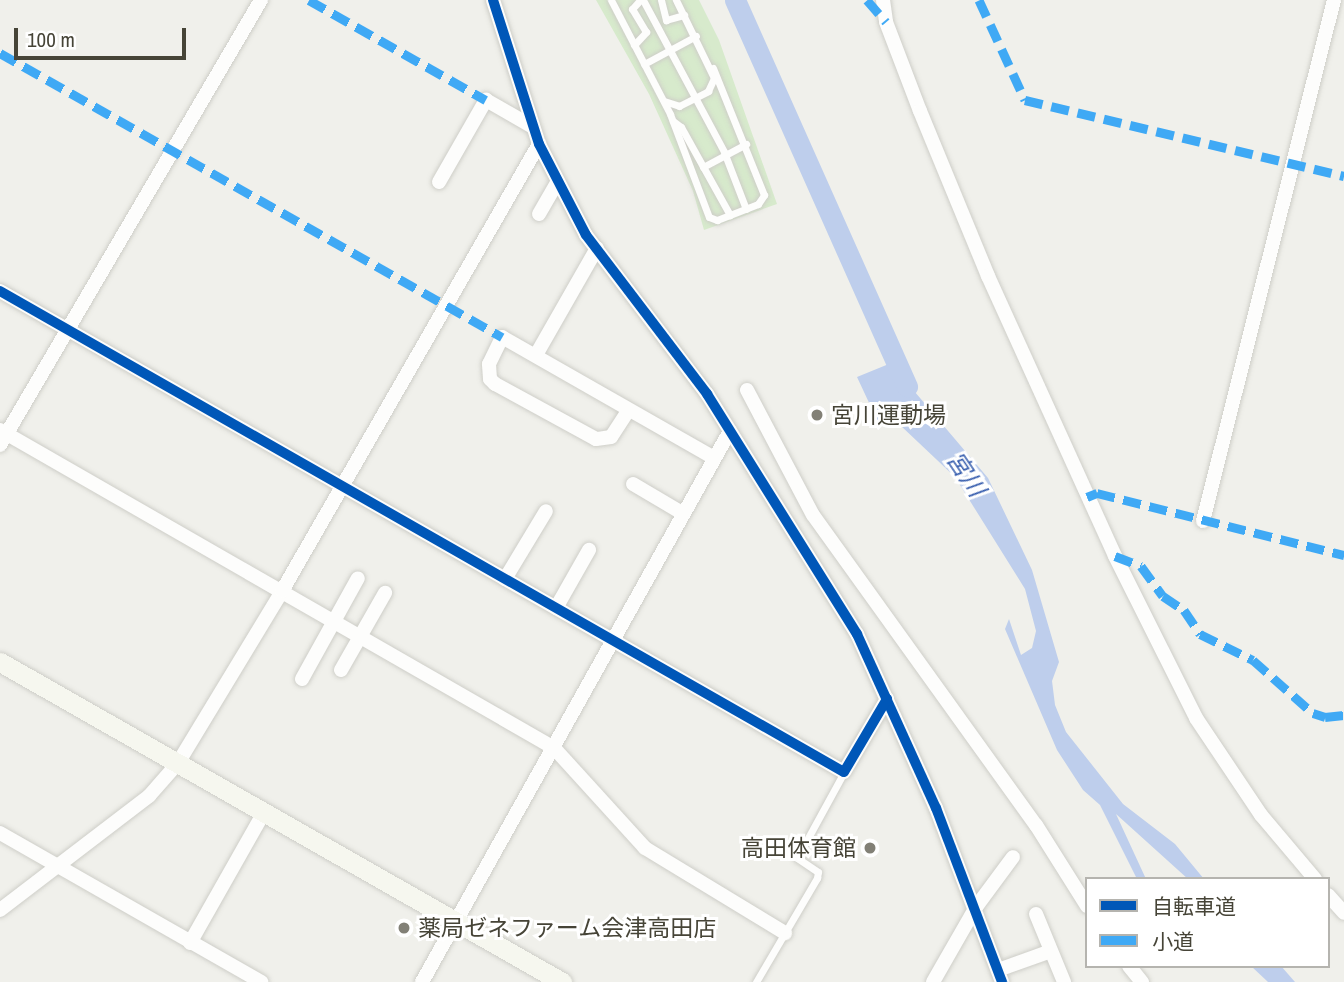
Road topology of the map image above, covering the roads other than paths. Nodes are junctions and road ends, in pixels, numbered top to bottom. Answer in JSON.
{"nodes":[{"id":1,"x":261,"y":0,"type":"edge"},
{"id":2,"x":493,"y":0,"type":"edge"},
{"id":3,"x":611,"y":0,"type":"edge"},
{"id":4,"x":642,"y":0,"type":"edge"},
{"id":5,"x":662,"y":0,"type":"edge"},
{"id":6,"x":676,"y":0,"type":"edge"},
{"id":7,"x":883,"y":0,"type":"edge"},
{"id":8,"x":1334,"y":0,"type":"edge"},
{"id":9,"x":684,"y":15,"type":"junction"},
{"id":10,"x":696,"y":36,"type":"junction"},
{"id":11,"x":634,"y":45,"type":"junction"},
{"id":12,"x":670,"y":50,"type":"junction"},
{"id":13,"x":644,"y":64,"type":"junction"},
{"id":14,"x":713,"y":68,"type":"junction"},
{"id":15,"x":694,"y":99,"type":"junction"},
{"id":16,"x":663,"y":100,"type":"junction"},
{"id":17,"x":673,"y":121,"type":"junction"},
{"id":18,"x":533,"y":127,"type":"junction"},
{"id":19,"x":539,"y":144,"type":"junction"},
{"id":20,"x":746,"y":144,"type":"junction"},
{"id":21,"x":725,"y":156,"type":"junction"},
{"id":22,"x":703,"y":167,"type":"junction"},
{"id":23,"x":439,"y":182,"type":"dead end"},
{"id":24,"x":557,"y":183,"type":"junction"},
{"id":25,"x":746,"y":209,"type":"junction"},
{"id":26,"x":539,"y":214,"type":"dead end"},
{"id":27,"x":730,"y":215,"type":"junction"},
{"id":28,"x":597,"y":248,"type":"junction"},
{"id":29,"x":0,"y":291,"type":"edge"},
{"id":30,"x":67,"y":328,"type":"junction"},
{"id":31,"x":536,"y":355,"type":"junction"},
{"id":32,"x":747,"y":390,"type":"dead end"},
{"id":33,"x":628,"y":411,"type":"junction"},
{"id":34,"x":730,"y":431,"type":"junction"},
{"id":35,"x":2,"y":436,"type":"edge"},
{"id":36,"x":714,"y":458,"type":"junction"},
{"id":37,"x":633,"y":484,"type":"dead end"},
{"id":38,"x":342,"y":486,"type":"junction"},
{"id":39,"x":546,"y":511,"type":"dead end"},
{"id":40,"x":682,"y":513,"type":"junction"},
{"id":41,"x":1203,"y":521,"type":"dead end"},
{"id":42,"x":589,"y":550,"type":"dead end"},
{"id":43,"x":358,"y":578,"type":"dead end"},
{"id":44,"x":505,"y":579,"type":"junction"},
{"id":45,"x":282,"y":591,"type":"junction"},
{"id":46,"x":385,"y":593,"type":"dead end"},
{"id":47,"x":556,"y":608,"type":"junction"},
{"id":48,"x":334,"y":621,"type":"junction"},
{"id":49,"x":360,"y":636,"type":"junction"},
{"id":50,"x":613,"y":641,"type":"junction"},
{"id":51,"x":0,"y":662,"type":"edge"},
{"id":52,"x":341,"y":670,"type":"dead end"},
{"id":53,"x":302,"y":679,"type":"dead end"},
{"id":54,"x":887,"y":699,"type":"junction"},
{"id":55,"x":554,"y":748,"type":"junction"},
{"id":56,"x":178,"y":762,"type":"junction"},
{"id":57,"x":844,"y":772,"type":"junction"},
{"id":58,"x":264,"y":812,"type":"junction"},
{"id":59,"x":0,"y":833,"type":"edge"},
{"id":60,"x":1013,"y":857,"type":"dead end"},
{"id":61,"x":58,"y":866,"type":"junction"},
{"id":62,"x":1313,"y":877,"type":"edge"},
{"id":63,"x":1330,"y":897,"type":"edge"},
{"id":64,"x":1085,"y":903,"type":"edge"},
{"id":65,"x":976,"y":907,"type":"junction"},
{"id":66,"x":0,"y":911,"type":"edge"},
{"id":67,"x":1036,"y":914,"type":"dead end"},
{"id":68,"x":1344,"y":914,"type":"edge"},
{"id":69,"x":456,"y":921,"type":"junction"},
{"id":70,"x":785,"y":933,"type":"junction"},
{"id":71,"x":190,"y":943,"type":"junction"},
{"id":72,"x":1051,"y":951,"type":"junction"},
{"id":73,"x":1131,"y":968,"type":"edge"},
{"id":74,"x":1000,"y":976,"type":"edge"},
{"id":75,"x":261,"y":982,"type":"edge"},
{"id":76,"x":422,"y":982,"type":"edge"},
{"id":77,"x":562,"y":982,"type":"edge"},
{"id":78,"x":757,"y":982,"type":"edge"},
{"id":79,"x":933,"y":982,"type":"edge"},
{"id":80,"x":1064,"y":982,"type":"edge"},
{"id":81,"x":1142,"y":982,"type":"edge"}],
"edges":[{"from":1,"to":30,"type":"street"},
{"from":2,"to":18,"type":"street"},
{"from":3,"to":11,"type":"lane"},
{"from":4,"to":11,"type":"lane"},
{"from":4,"to":12,"type":"lane"},
{"from":5,"to":9,"type":"lane"},
{"from":6,"to":9,"type":"lane"},
{"from":7,"to":62,"type":"street"},
{"from":8,"to":41,"type":"street"},
{"from":9,"to":10,"type":"lane"},
{"from":10,"to":12,"type":"lane"},
{"from":10,"to":14,"type":"lane"},
{"from":11,"to":13,"type":"lane"},
{"from":12,"to":13,"type":"lane"},
{"from":12,"to":15,"type":"lane"},
{"from":13,"to":16,"type":"lane"},
{"from":14,"to":15,"type":"lane"},
{"from":14,"to":20,"type":"lane"},
{"from":15,"to":16,"type":"lane"},
{"from":15,"to":21,"type":"lane"},
{"from":16,"to":17,"type":"lane"},
{"from":17,"to":22,"type":"lane"},
{"from":17,"to":27,"type":"lane"},
{"from":18,"to":19,"type":"street"},
{"from":18,"to":23,"type":"street"},
{"from":19,"to":24,"type":"street"},
{"from":19,"to":38,"type":"street"},
{"from":20,"to":21,"type":"lane"},
{"from":20,"to":25,"type":"lane"},
{"from":21,"to":22,"type":"lane"},
{"from":21,"to":25,"type":"lane"},
{"from":22,"to":27,"type":"lane"},
{"from":24,"to":26,"type":"street"},
{"from":24,"to":28,"type":"street"},
{"from":25,"to":27,"type":"lane"},
{"from":28,"to":31,"type":"street"},
{"from":28,"to":34,"type":"street"},
{"from":29,"to":30,"type":"street"},
{"from":30,"to":35,"type":"street"},
{"from":30,"to":38,"type":"street"},
{"from":31,"to":33,"type":"street"},
{"from":31,"to":33,"type":"street"},
{"from":32,"to":64,"type":"street"},
{"from":33,"to":36,"type":"street"},
{"from":34,"to":36,"type":"street"},
{"from":34,"to":54,"type":"street"},
{"from":35,"to":45,"type":"street"},
{"from":36,"to":40,"type":"street"},
{"from":37,"to":40,"type":"street"},
{"from":38,"to":44,"type":"street"},
{"from":38,"to":45,"type":"street"},
{"from":39,"to":44,"type":"street"},
{"from":40,"to":50,"type":"street"},
{"from":42,"to":47,"type":"street"},
{"from":43,"to":48,"type":"street"},
{"from":44,"to":47,"type":"street"},
{"from":45,"to":48,"type":"street"},
{"from":45,"to":56,"type":"street"},
{"from":46,"to":49,"type":"street"},
{"from":47,"to":50,"type":"street"},
{"from":48,"to":49,"type":"street"},
{"from":48,"to":53,"type":"street"},
{"from":49,"to":52,"type":"street"},
{"from":49,"to":55,"type":"street"},
{"from":50,"to":55,"type":"street"},
{"from":50,"to":57,"type":"street"},
{"from":51,"to":56,"type":"street"},
{"from":54,"to":57,"type":"street"},
{"from":54,"to":65,"type":"street"},
{"from":55,"to":69,"type":"street"},
{"from":55,"to":70,"type":"street"},
{"from":56,"to":58,"type":"street"},
{"from":56,"to":61,"type":"street"},
{"from":57,"to":70,"type":"lane"},
{"from":58,"to":69,"type":"street"},
{"from":58,"to":71,"type":"street"},
{"from":59,"to":61,"type":"street"},
{"from":60,"to":65,"type":"street"},
{"from":61,"to":66,"type":"street"},
{"from":61,"to":71,"type":"street"},
{"from":63,"to":68,"type":"street"},
{"from":65,"to":74,"type":"street"},
{"from":65,"to":79,"type":"street"},
{"from":67,"to":72,"type":"street"},
{"from":69,"to":76,"type":"street"},
{"from":69,"to":77,"type":"street"},
{"from":70,"to":78,"type":"lane"},
{"from":71,"to":75,"type":"street"},
{"from":72,"to":74,"type":"street"},
{"from":72,"to":80,"type":"street"},
{"from":73,"to":81,"type":"street"}]}
